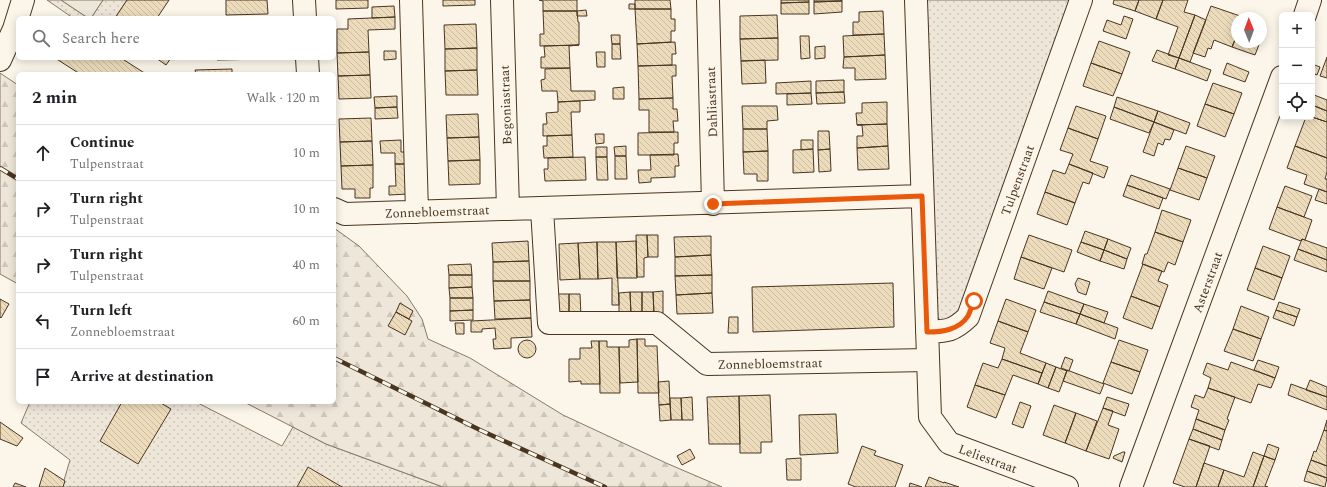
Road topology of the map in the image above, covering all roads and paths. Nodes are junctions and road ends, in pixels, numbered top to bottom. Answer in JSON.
{"nodes":[{"id":1,"x":23,"y":0,"type":"edge"},
{"id":2,"x":304,"y":0,"type":"edge"},
{"id":3,"x":411,"y":0,"type":"edge"},
{"id":4,"x":502,"y":0,"type":"edge"},
{"id":5,"x":708,"y":0,"type":"edge"},
{"id":6,"x":916,"y":0,"type":"edge"},
{"id":7,"x":1081,"y":0,"type":"edge"},
{"id":8,"x":1312,"y":0,"type":"edge"},
{"id":9,"x":1327,"y":5,"type":"edge"},
{"id":10,"x":1306,"y":12,"type":"edge"},
{"id":11,"x":18,"y":16,"type":"edge"},
{"id":12,"x":305,"y":16,"type":"edge"},
{"id":13,"x":16,"y":23,"type":"edge"},
{"id":14,"x":0,"y":60,"type":"edge"},
{"id":15,"x":307,"y":60,"type":"edge"},
{"id":16,"x":308,"y":72,"type":"edge"},
{"id":17,"x":1279,"y":84,"type":"edge"},
{"id":18,"x":922,"y":196,"type":"junction"},
{"id":19,"x":713,"y":204,"type":"junction"},
{"id":20,"x":508,"y":209,"type":"junction"},
{"id":21,"x":542,"y":209,"type":"junction"},
{"id":22,"x":336,"y":210,"type":"edge"},
{"id":23,"x":416,"y":212,"type":"junction"},
{"id":24,"x":927,"y":332,"type":"junction"},
{"id":25,"x":928,"y":360,"type":"junction"},
{"id":26,"x":1067,"y":487,"type":"edge"},
{"id":27,"x":1131,"y":487,"type":"edge"}],
"edges":[{"from":1,"to":11,"type":"street"},
{"from":2,"to":12,"type":"street"},
{"from":3,"to":23,"type":"street"},
{"from":4,"to":20,"type":"street","name":"Begoniastraat"},
{"from":5,"to":19,"type":"street","name":"Dahliastraat"},
{"from":6,"to":18,"type":"street"},
{"from":7,"to":24,"type":"street","name":"Tulpenstraat"},
{"from":8,"to":9,"type":"street"},
{"from":8,"to":10,"type":"street"},
{"from":13,"to":14,"type":"street"},
{"from":15,"to":16,"type":"street"},
{"from":17,"to":27,"type":"street","name":"Asterstraat"},
{"from":18,"to":19,"type":"street","name":"Zonnebloemstraat"},
{"from":18,"to":24,"type":"street"},
{"from":19,"to":21,"type":"street","name":"Zonnebloemstraat"},
{"from":20,"to":21,"type":"street","name":"Zonnebloemstraat"},
{"from":20,"to":23,"type":"street","name":"Zonnebloemstraat"},
{"from":21,"to":25,"type":"street","name":"Zonnebloemstraat"},
{"from":22,"to":23,"type":"street","name":"Zonnebloemstraat"},
{"from":24,"to":25,"type":"street"},
{"from":25,"to":26,"type":"street","name":"Leliestraat"}]}
